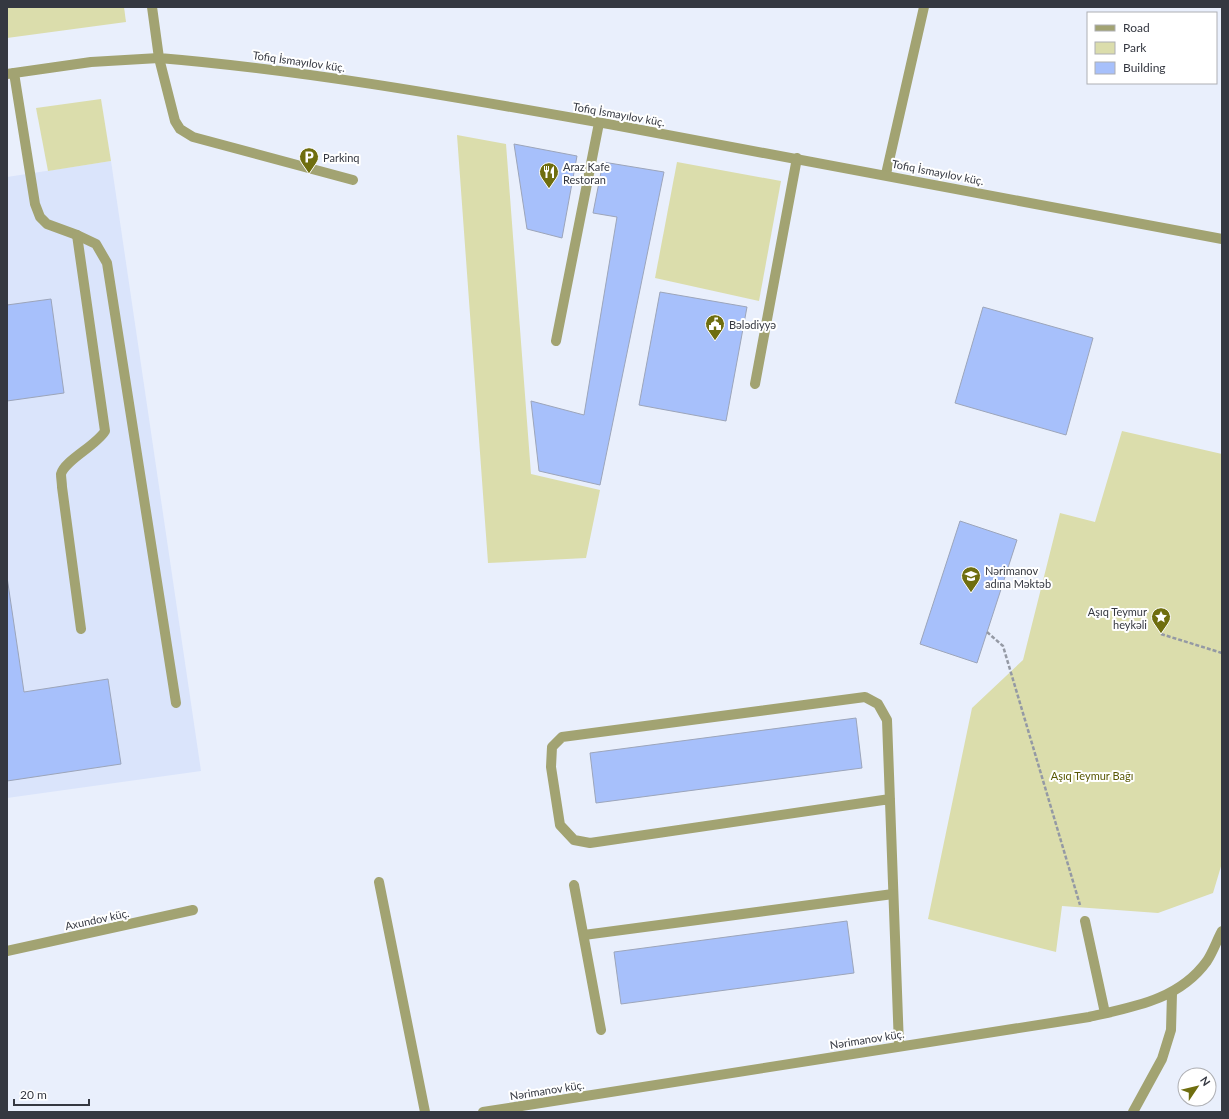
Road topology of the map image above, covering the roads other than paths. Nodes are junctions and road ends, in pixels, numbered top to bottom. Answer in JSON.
{"nodes":[{"id":1,"x":152,"y":7,"type":"edge"},
{"id":2,"x":924,"y":7,"type":"edge"},
{"id":3,"x":159,"y":58,"type":"junction"},
{"id":4,"x":10,"y":74,"type":"edge"},
{"id":5,"x":599,"y":122,"type":"junction"},
{"id":6,"x":797,"y":158,"type":"junction"},
{"id":7,"x":886,"y":174,"type":"junction"},
{"id":8,"x":353,"y":180,"type":"dead end"},
{"id":9,"x":77,"y":235,"type":"junction"},
{"id":10,"x":1222,"y":239,"type":"edge"},
{"id":11,"x":556,"y":341,"type":"dead end"},
{"id":12,"x":755,"y":384,"type":"dead end"},
{"id":13,"x":82,"y":629,"type":"dead end"},
{"id":14,"x":176,"y":703,"type":"dead end"},
{"id":15,"x":890,"y":799,"type":"junction"},
{"id":16,"x":379,"y":882,"type":"dead end"},
{"id":17,"x":574,"y":885,"type":"dead end"},
{"id":18,"x":894,"y":894,"type":"junction"},
{"id":19,"x":193,"y":910,"type":"dead end"},
{"id":20,"x":1085,"y":921,"type":"road end"},
{"id":21,"x":1222,"y":931,"type":"edge"},
{"id":22,"x":584,"y":935,"type":"junction"},
{"id":23,"x":7,"y":951,"type":"edge"},
{"id":24,"x":1172,"y":993,"type":"junction"},
{"id":25,"x":1105,"y":1013,"type":"junction"},
{"id":26,"x":601,"y":1030,"type":"dead end"},
{"id":27,"x":899,"y":1046,"type":"junction"},
{"id":28,"x":425,"y":1112,"type":"edge"},
{"id":29,"x":483,"y":1112,"type":"edge"},
{"id":30,"x":1133,"y":1112,"type":"edge"}],
"edges":[{"from":1,"to":3,"type":"street"},
{"from":2,"to":7,"type":"street"},
{"from":3,"to":4,"type":"street","name":"Tofiq İsmayılov küç."},
{"from":3,"to":5,"type":"street","name":"Tofiq İsmayılov küç."},
{"from":3,"to":8,"type":"street"},
{"from":4,"to":9,"type":"street"},
{"from":5,"to":6,"type":"street","name":"Tofiq İsmayılov küç."},
{"from":5,"to":11,"type":"street"},
{"from":6,"to":7,"type":"street","name":"Tofiq İsmayılov küç."},
{"from":6,"to":12,"type":"street"},
{"from":7,"to":10,"type":"street","name":"Tofiq İsmayılov küç."},
{"from":9,"to":13,"type":"street"},
{"from":9,"to":14,"type":"street"},
{"from":15,"to":15,"type":"street"},
{"from":15,"to":18,"type":"street"},
{"from":16,"to":28,"type":"street"},
{"from":17,"to":22,"type":"street"},
{"from":18,"to":22,"type":"street"},
{"from":18,"to":27,"type":"street"},
{"from":19,"to":23,"type":"street","name":"Axundov küç."},
{"from":20,"to":25,"type":"street"},
{"from":21,"to":24,"type":"street","name":"Nərimanov küç."},
{"from":22,"to":26,"type":"street"},
{"from":24,"to":25,"type":"street","name":"Nərimanov küç."},
{"from":24,"to":30,"type":"street"},
{"from":25,"to":27,"type":"street","name":"Nərimanov küç."},
{"from":27,"to":29,"type":"street","name":"Nərimanov küç."}]}
